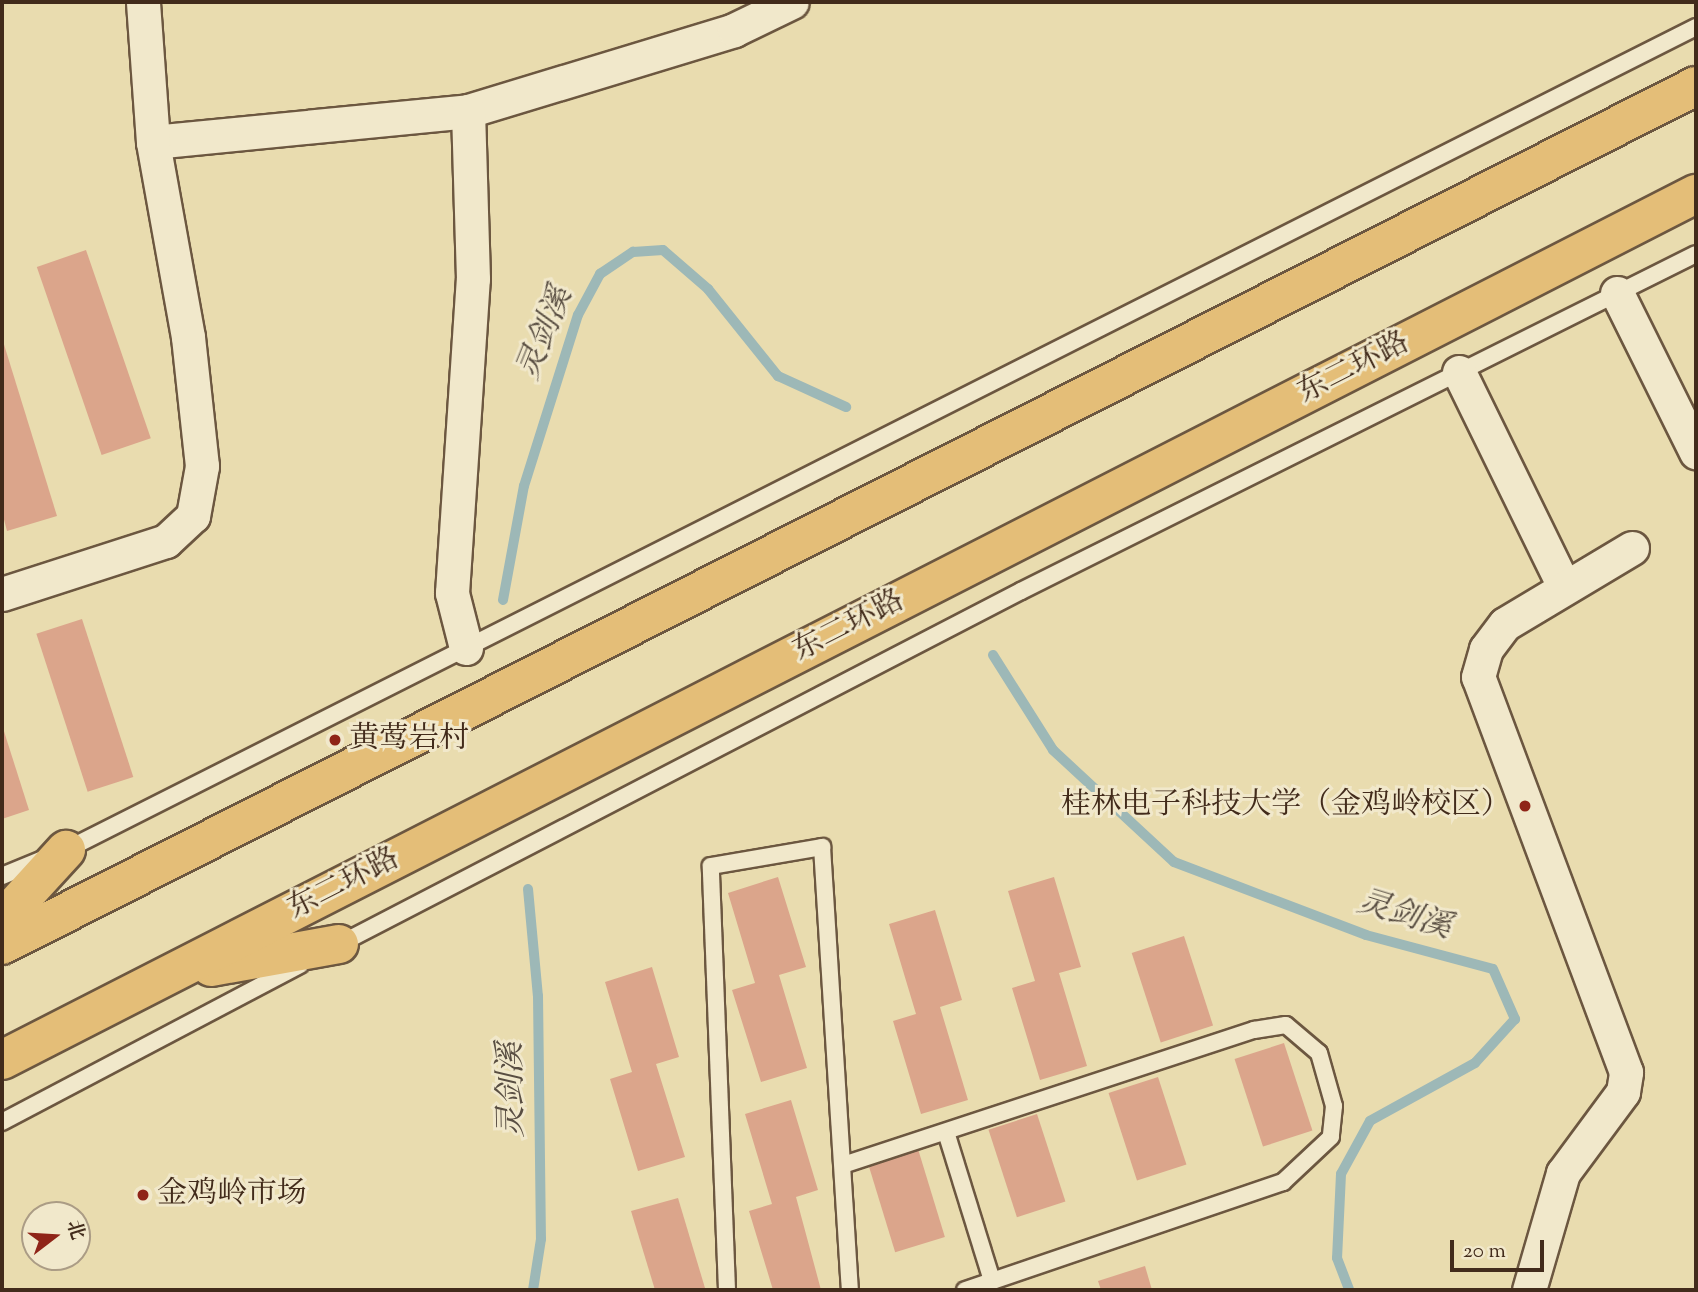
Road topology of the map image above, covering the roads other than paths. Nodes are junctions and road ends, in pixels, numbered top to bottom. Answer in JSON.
{"nodes":[{"id":1,"x":143,"y":2,"type":"edge"},
{"id":2,"x":792,"y":2,"type":"edge"},
{"id":3,"x":1696,"y":27,"type":"edge"},
{"id":4,"x":1696,"y":86,"type":"edge"},
{"id":5,"x":468,"y":111,"type":"junction"},
{"id":6,"x":153,"y":142,"type":"junction"},
{"id":7,"x":1696,"y":194,"type":"edge"},
{"id":8,"x":1696,"y":254,"type":"edge"},
{"id":9,"x":1617,"y":293,"type":"junction"},
{"id":10,"x":1459,"y":372,"type":"junction"},
{"id":11,"x":1696,"y":452,"type":"edge"},
{"id":12,"x":1632,"y":548,"type":"dead end"},
{"id":13,"x":1564,"y":586,"type":"junction"},
{"id":14,"x":2,"y":594,"type":"edge"},
{"id":15,"x":466,"y":648,"type":"junction"},
{"id":16,"x":66,"y":850,"type":"junction"},
{"id":17,"x":2,"y":876,"type":"edge"},
{"id":18,"x":2,"y":920,"type":"edge"},
{"id":19,"x":339,"y":944,"type":"junction"},
{"id":20,"x":2,"y":945,"type":"edge"},
{"id":21,"x":170,"y":974,"type":"junction"},
{"id":22,"x":2,"y":1060,"type":"edge"},
{"id":23,"x":2,"y":1122,"type":"edge"},
{"id":24,"x":946,"y":1132,"type":"junction"},
{"id":25,"x":843,"y":1165,"type":"junction"},
{"id":26,"x":992,"y":1281,"type":"junction"},
{"id":27,"x":727,"y":1290,"type":"edge"},
{"id":28,"x":850,"y":1290,"type":"edge"},
{"id":29,"x":965,"y":1290,"type":"edge"},
{"id":30,"x":1529,"y":1290,"type":"edge"}],
"edges":[{"from":1,"to":6,"type":"street"},
{"from":2,"to":5,"type":"street"},
{"from":3,"to":15,"type":"lane"},
{"from":4,"to":20,"type":"main road"},
{"from":5,"to":6,"type":"street"},
{"from":5,"to":15,"type":"street"},
{"from":6,"to":14,"type":"street"},
{"from":7,"to":21,"type":"main road","name":"东二环路"},
{"from":8,"to":9,"type":"lane"},
{"from":9,"to":10,"type":"lane"},
{"from":9,"to":11,"type":"street"},
{"from":10,"to":13,"type":"street"},
{"from":10,"to":19,"type":"lane"},
{"from":12,"to":13,"type":"street"},
{"from":13,"to":30,"type":"street"},
{"from":15,"to":16,"type":"lane"},
{"from":16,"to":17,"type":"lane"},
{"from":16,"to":18,"type":"main road"},
{"from":19,"to":21,"type":"main road"},
{"from":19,"to":23,"type":"lane"},
{"from":21,"to":22,"type":"main road","name":"东二环路"},
{"from":24,"to":25,"type":"lane"},
{"from":24,"to":26,"type":"lane"},
{"from":24,"to":26,"type":"lane"},
{"from":25,"to":27,"type":"lane"},
{"from":25,"to":28,"type":"lane"},
{"from":26,"to":29,"type":"lane"}]}
